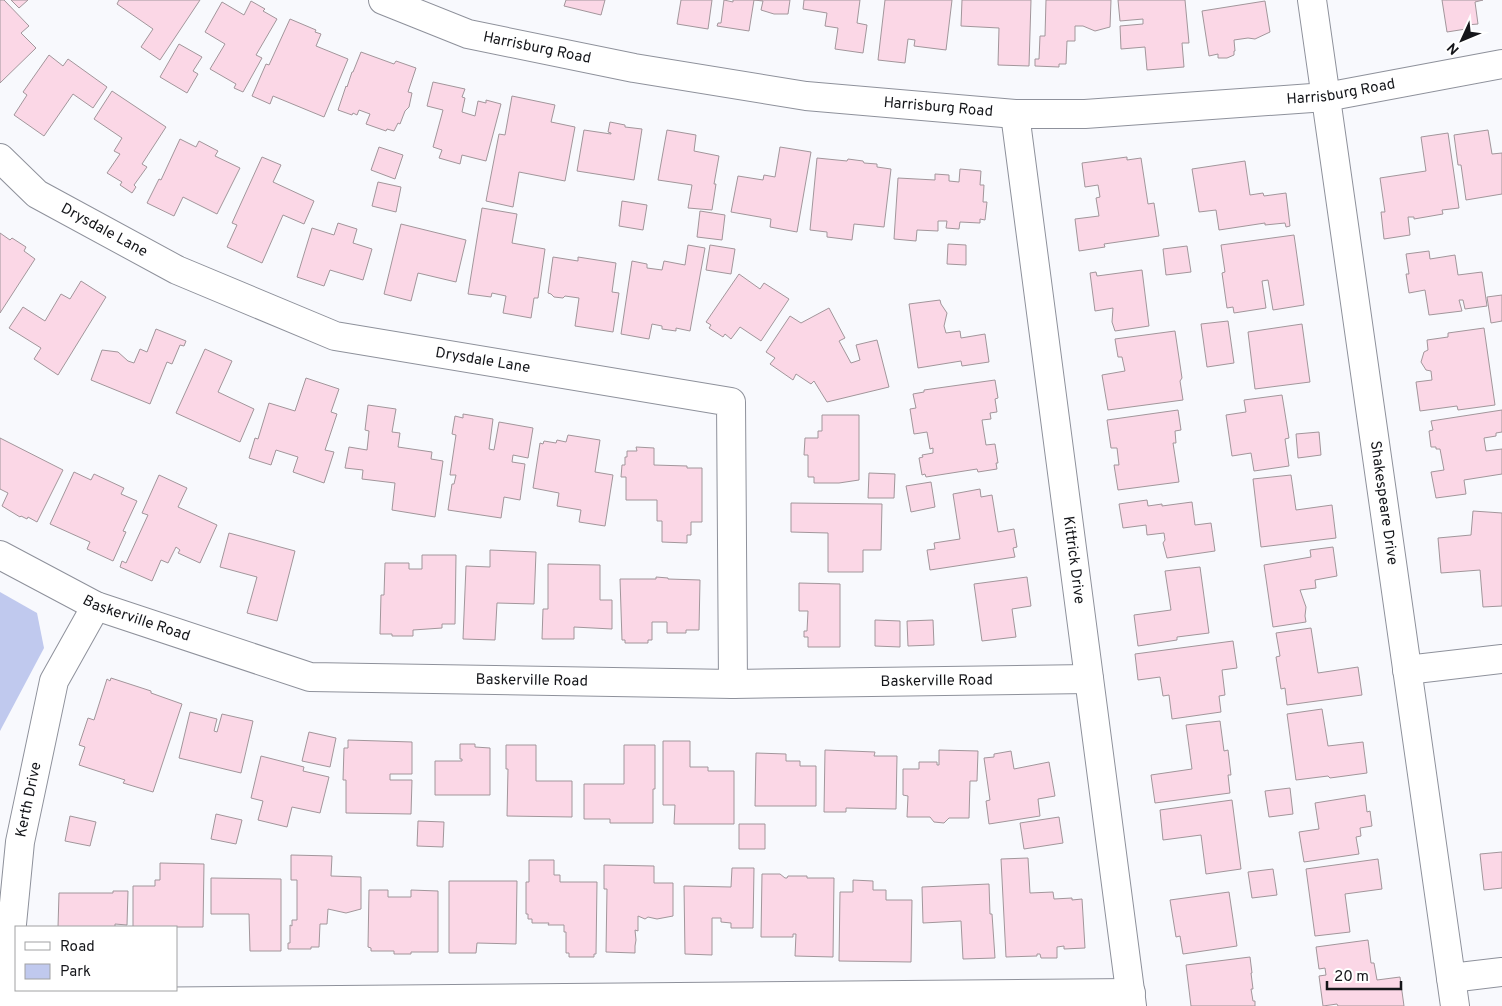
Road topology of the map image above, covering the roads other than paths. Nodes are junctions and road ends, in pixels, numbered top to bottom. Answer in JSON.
{"nodes":[{"id":1,"x":382,"y":0,"type":"edge"},
{"id":2,"x":1312,"y":0,"type":"edge"},
{"id":3,"x":1502,"y":64,"type":"edge"},
{"id":4,"x":1326,"y":97,"type":"junction"},
{"id":5,"x":1015,"y":114,"type":"junction"},
{"id":6,"x":0,"y":158,"type":"edge"},
{"id":7,"x":0,"y":555,"type":"edge"},
{"id":8,"x":96,"y":606,"type":"junction"},
{"id":9,"x":1502,"y":659,"type":"edge"},
{"id":10,"x":1407,"y":670,"type":"junction"},
{"id":11,"x":1089,"y":679,"type":"junction"},
{"id":12,"x":733,"y":684,"type":"junction"},
{"id":13,"x":1502,"y":972,"type":"edge"},
{"id":14,"x":1451,"y":978,"type":"junction"},
{"id":15,"x":1132,"y":1000,"type":"edge"},
{"id":16,"x":4,"y":1004,"type":"edge"},
{"id":17,"x":1455,"y":1006,"type":"edge"}],
"edges":[{"from":1,"to":5,"type":"street","name":"Harrisburg Road"},
{"from":2,"to":4,"type":"street","name":"Shakespeare Drive"},
{"from":3,"to":4,"type":"street","name":"Harrisburg Road"},
{"from":4,"to":5,"type":"street","name":"Harrisburg Road"},
{"from":4,"to":10,"type":"street","name":"Shakespeare Drive"},
{"from":5,"to":11,"type":"street","name":"Kittrick Drive"},
{"from":6,"to":12,"type":"street","name":"Drysdale Lane"},
{"from":7,"to":8,"type":"street","name":"Baskerville Road"},
{"from":8,"to":12,"type":"street","name":"Baskerville Road"},
{"from":8,"to":16,"type":"street","name":"Kerth Drive"},
{"from":9,"to":10,"type":"street"},
{"from":10,"to":14,"type":"street","name":"Shakespeare Drive"},
{"from":11,"to":12,"type":"street","name":"Baskerville Road"},
{"from":11,"to":15,"type":"street","name":"Kittrick Drive"},
{"from":13,"to":14,"type":"street"},
{"from":14,"to":17,"type":"street","name":"Shakespeare Drive"},
{"from":15,"to":16,"type":"street"}]}
